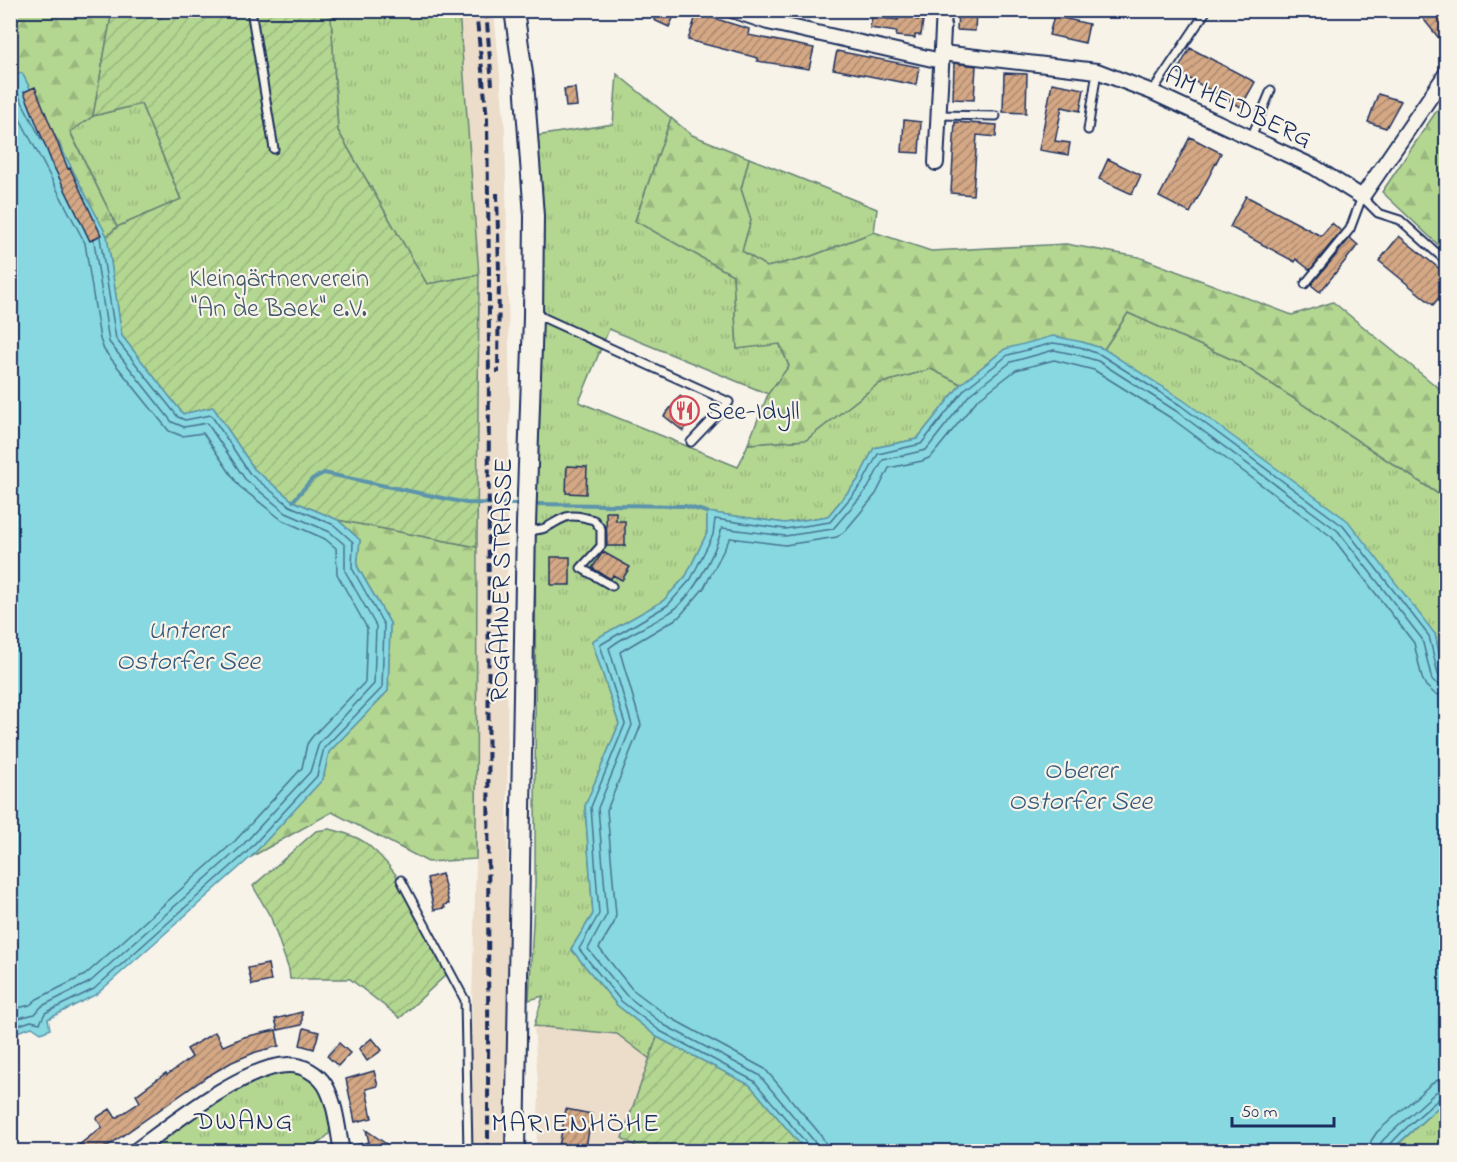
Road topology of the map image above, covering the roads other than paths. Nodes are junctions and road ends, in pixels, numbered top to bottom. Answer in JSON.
{"nodes":[{"id":1,"x":251,"y":10,"type":"edge"},
{"id":2,"x":514,"y":10,"type":"edge"},
{"id":3,"x":732,"y":10,"type":"edge"},
{"id":4,"x":944,"y":10,"type":"edge"},
{"id":5,"x":1207,"y":10,"type":"edge"},
{"id":6,"x":769,"y":16,"type":"edge"},
{"id":7,"x":941,"y":57,"type":"junction"},
{"id":8,"x":1097,"y":71,"type":"junction"},
{"id":9,"x":1446,"y":74,"type":"edge"},
{"id":10,"x":1271,"y":90,"type":"dead end"},
{"id":11,"x":1152,"y":92,"type":"junction"},
{"id":12,"x":938,"y":115,"type":"junction"},
{"id":13,"x":996,"y":116,"type":"dead end"},
{"id":14,"x":1088,"y":130,"type":"dead end"},
{"id":15,"x":1251,"y":138,"type":"junction"},
{"id":16,"x":274,"y":149,"type":"dead end"},
{"id":17,"x":936,"y":164,"type":"dead end"},
{"id":18,"x":1362,"y":197,"type":"junction"},
{"id":19,"x":1446,"y":261,"type":"edge"},
{"id":20,"x":1305,"y":284,"type":"dead end"},
{"id":21,"x":533,"y":317,"type":"junction"},
{"id":22,"x":691,"y":442,"type":"dead end"},
{"id":23,"x":526,"y":525,"type":"junction"},
{"id":24,"x":612,"y":586,"type":"dead end"},
{"id":25,"x":401,"y":880,"type":"dead end"},
{"id":26,"x":340,"y":1151,"type":"edge"},
{"id":27,"x":135,"y":1152,"type":"edge"},
{"id":28,"x":468,"y":1152,"type":"edge"},
{"id":29,"x":515,"y":1152,"type":"edge"}],
"edges":[{"from":1,"to":16,"type":"lane"},
{"from":2,"to":21,"type":"street","name":"ROGAHNER STRASSE"},
{"from":3,"to":6,"type":"street","name":"AM HEIDBERG"},
{"from":4,"to":7,"type":"street"},
{"from":5,"to":11,"type":"lane"},
{"from":6,"to":7,"type":"street","name":"AM HEIDBERG"},
{"from":7,"to":8,"type":"street","name":"AM HEIDBERG"},
{"from":7,"to":12,"type":"street"},
{"from":8,"to":11,"type":"street","name":"AM HEIDBERG"},
{"from":8,"to":14,"type":"lane"},
{"from":9,"to":18,"type":"street"},
{"from":10,"to":15,"type":"lane"},
{"from":11,"to":15,"type":"street","name":"AM HEIDBERG"},
{"from":12,"to":13,"type":"lane"},
{"from":12,"to":17,"type":"street"},
{"from":15,"to":18,"type":"street","name":"AM HEIDBERG"},
{"from":18,"to":19,"type":"lane"},
{"from":18,"to":20,"type":"lane"},
{"from":21,"to":22,"type":"lane"},
{"from":21,"to":23,"type":"street","name":"ROGAHNER STRASSE"},
{"from":23,"to":24,"type":"lane"},
{"from":23,"to":29,"type":"street","name":"ROGAHNER STRASSE"},
{"from":25,"to":28,"type":"lane"},
{"from":26,"to":27,"type":"street"}]}
